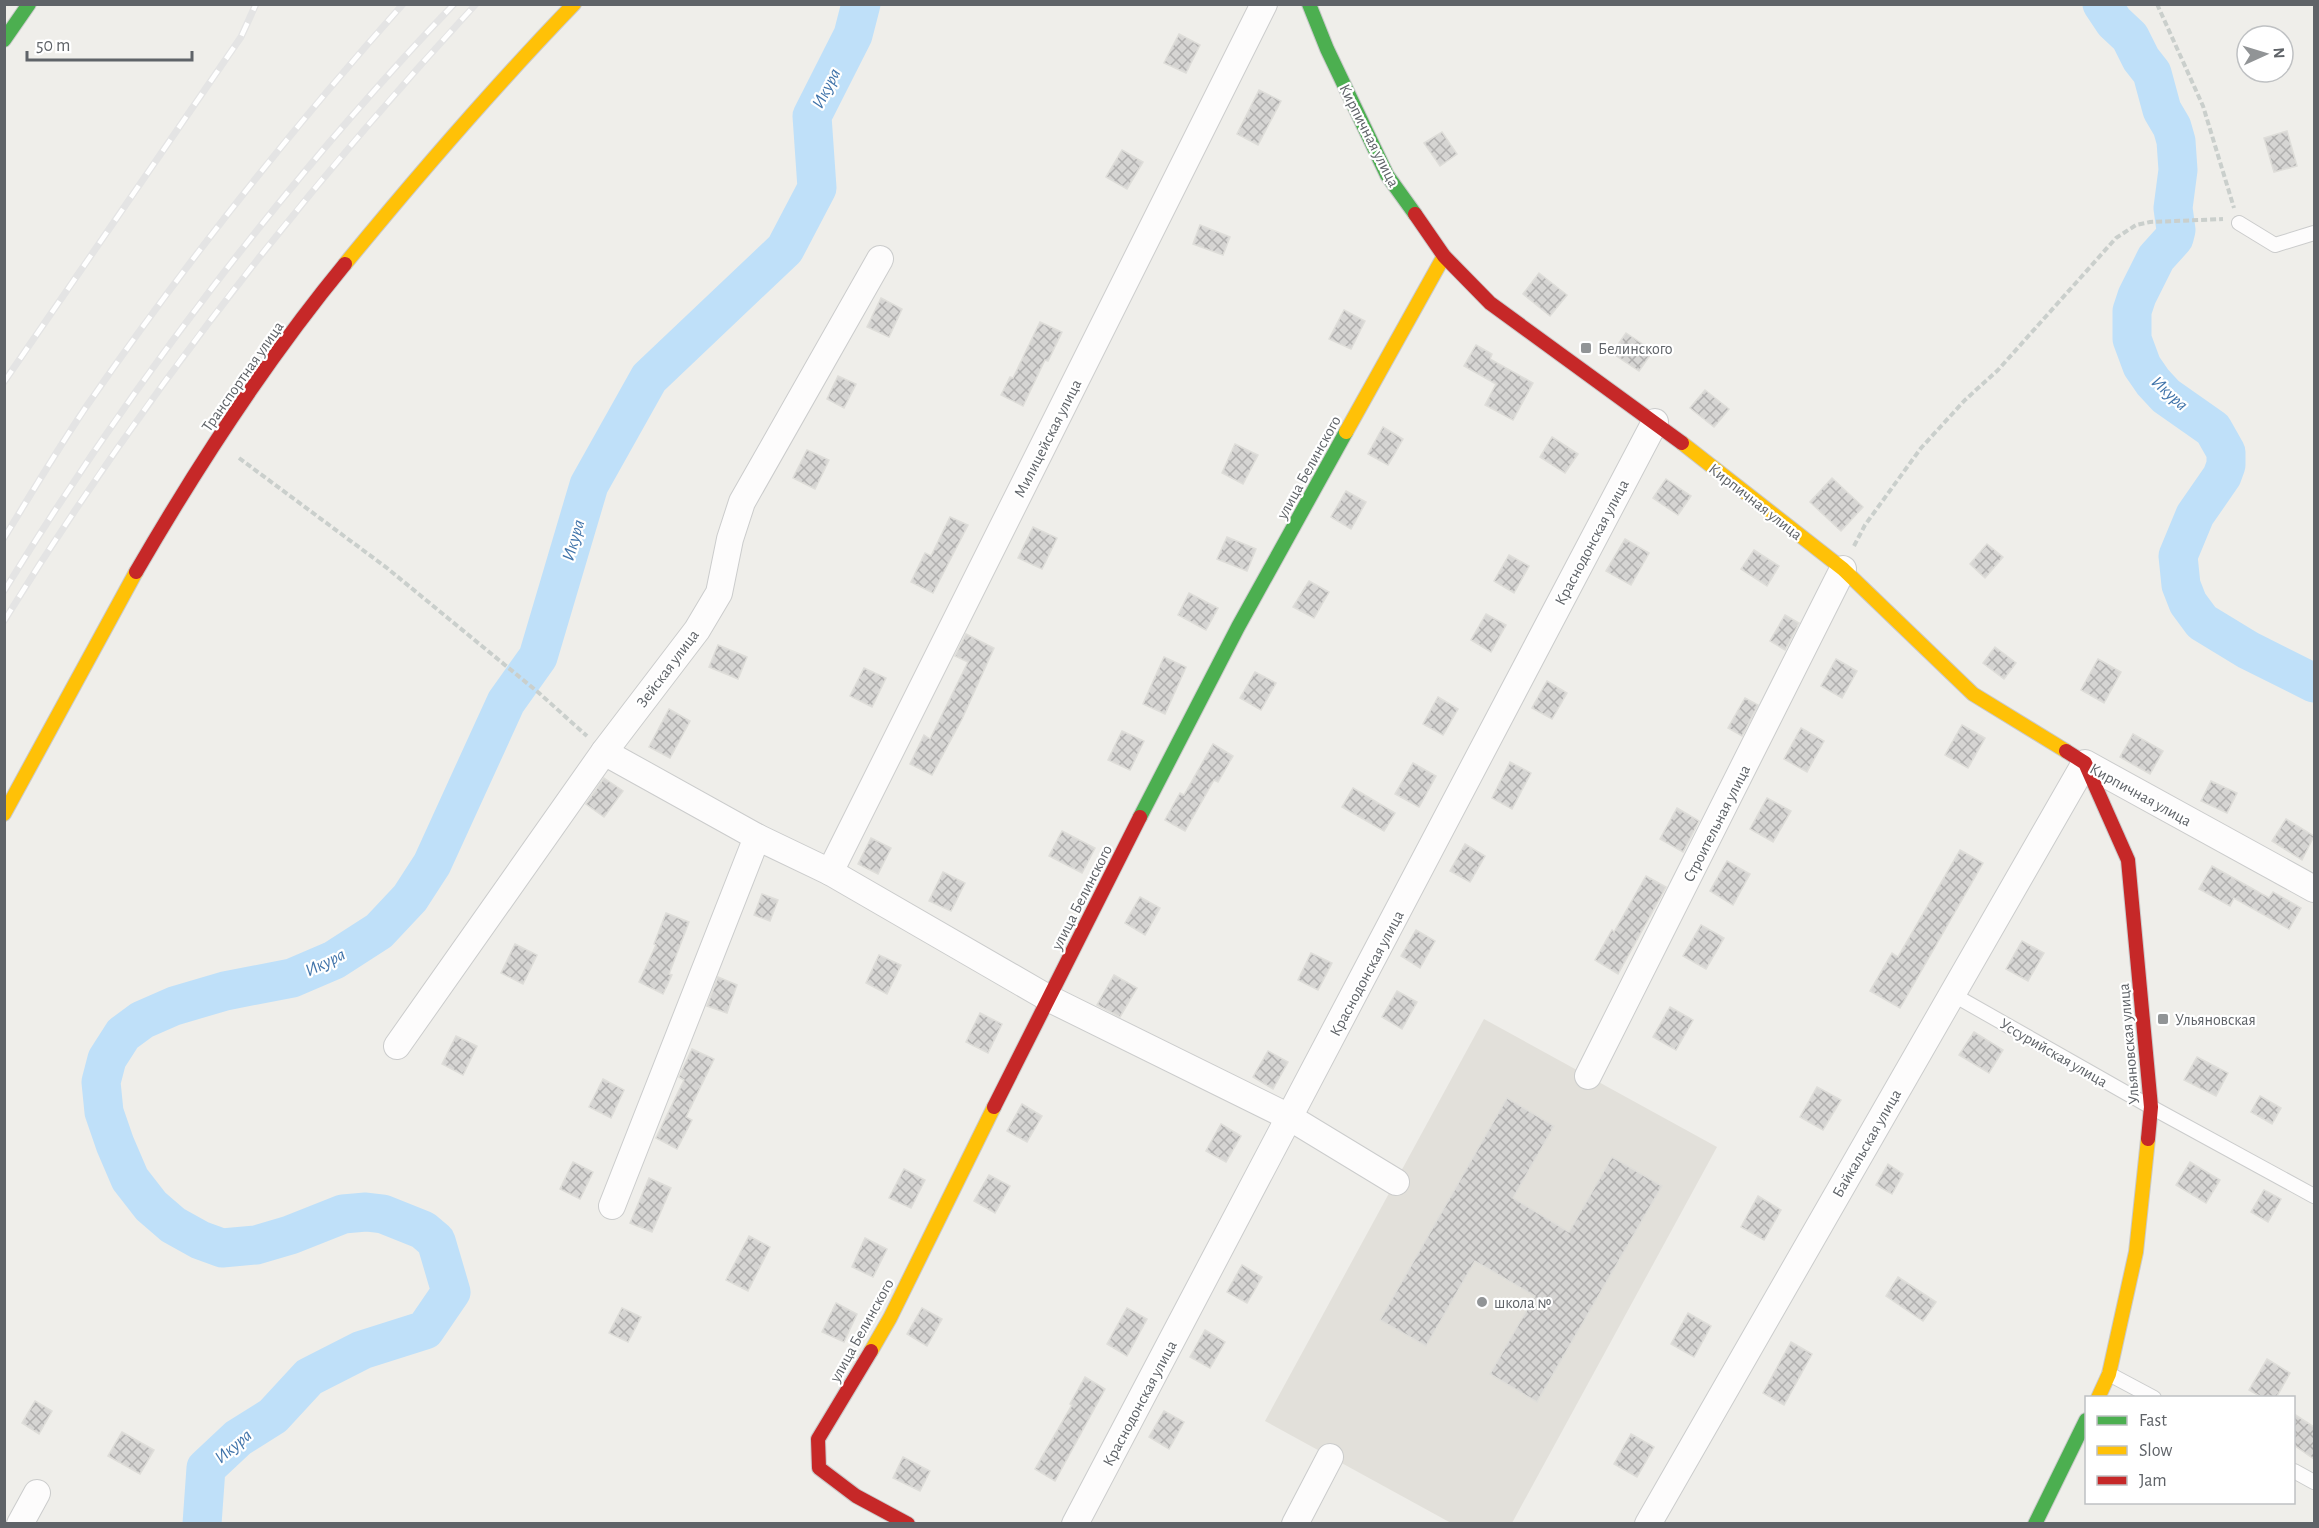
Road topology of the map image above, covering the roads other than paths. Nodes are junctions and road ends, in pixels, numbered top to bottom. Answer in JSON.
{"nodes":[{"id":1,"x":29,"y":4,"type":"edge"},
{"id":2,"x":574,"y":4,"type":"edge"},
{"id":3,"x":1264,"y":4,"type":"edge"},
{"id":4,"x":1309,"y":4,"type":"edge"},
{"id":5,"x":4,"y":40,"type":"edge"},
{"id":6,"x":2239,"y":223,"type":"road end"},
{"id":7,"x":2314,"y":233,"type":"edge"},
{"id":8,"x":1444,"y":256,"type":"junction"},
{"id":9,"x":880,"y":259,"type":"dead end"},
{"id":10,"x":1655,"y":422,"type":"junction"},
{"id":11,"x":1843,"y":569,"type":"junction"},
{"id":12,"x":604,"y":752,"type":"junction"},
{"id":13,"x":2085,"y":763,"type":"junction"},
{"id":14,"x":4,"y":814,"type":"edge"},
{"id":15,"x":757,"y":837,"type":"junction"},
{"id":16,"x":830,"y":872,"type":"junction"},
{"id":17,"x":2314,"y":889,"type":"edge"},
{"id":18,"x":1952,"y":994,"type":"junction"},
{"id":19,"x":1048,"y":998,"type":"junction"},
{"id":20,"x":397,"y":1046,"type":"dead end"},
{"id":21,"x":1588,"y":1076,"type":"dead end"},
{"id":22,"x":2151,"y":1107,"type":"junction"},
{"id":23,"x":1290,"y":1117,"type":"junction"},
{"id":24,"x":1396,"y":1182,"type":"dead end"},
{"id":25,"x":2314,"y":1196,"type":"edge"},
{"id":26,"x":612,"y":1206,"type":"dead end"},
{"id":27,"x":2109,"y":1374,"type":"junction"},
{"id":28,"x":2099,"y":1396,"type":"edge"},
{"id":29,"x":2150,"y":1396,"type":"edge"},
{"id":30,"x":2085,"y":1422,"type":"edge"},
{"id":31,"x":1330,"y":1457,"type":"dead end"},
{"id":32,"x":2295,"y":1472,"type":"edge"},
{"id":33,"x":2314,"y":1482,"type":"edge"},
{"id":34,"x":37,"y":1492,"type":"dead end"},
{"id":35,"x":20,"y":1524,"type":"edge"},
{"id":36,"x":908,"y":1524,"type":"edge"},
{"id":37,"x":1075,"y":1524,"type":"edge"},
{"id":38,"x":1295,"y":1524,"type":"edge"},
{"id":39,"x":1648,"y":1524,"type":"edge"},
{"id":40,"x":2035,"y":1524,"type":"edge"}],
"edges":[{"from":1,"to":5,"type":"street"},
{"from":2,"to":14,"type":"street","name":"Транспортная улица"},
{"from":3,"to":16,"type":"street","name":"Милицейская улица"},
{"from":4,"to":8,"type":"street","name":"Кирпичная улица"},
{"from":6,"to":7,"type":"lane"},
{"from":8,"to":10,"type":"street","name":"Кирпичная улица"},
{"from":8,"to":19,"type":"street","name":"улица Белинского"},
{"from":9,"to":12,"type":"street","name":"Зейская улица"},
{"from":10,"to":11,"type":"street","name":"Кирпичная улица"},
{"from":10,"to":23,"type":"street","name":"Краснодонская улица"},
{"from":11,"to":13,"type":"street","name":"Кирпичная улица"},
{"from":11,"to":21,"type":"street","name":"Строительная улица"},
{"from":12,"to":15,"type":"street"},
{"from":12,"to":20,"type":"street","name":"Зейская улица"},
{"from":13,"to":17,"type":"street","name":"Кирпичная улица"},
{"from":13,"to":18,"type":"street","name":"Байкальская улица"},
{"from":13,"to":22,"type":"street","name":"Ульяновская улица"},
{"from":15,"to":16,"type":"street"},
{"from":15,"to":26,"type":"street"},
{"from":16,"to":19,"type":"street"},
{"from":18,"to":22,"type":"lane","name":"Уссурийская улица"},
{"from":18,"to":39,"type":"street","name":"Байкальская улица"},
{"from":19,"to":23,"type":"street"},
{"from":19,"to":36,"type":"street","name":"улица Белинского"},
{"from":22,"to":25,"type":"lane","name":"Уссурийская улица"},
{"from":22,"to":27,"type":"street","name":"Ульяновская улица"},
{"from":23,"to":24,"type":"street"},
{"from":23,"to":37,"type":"street","name":"Краснодонская улица"},
{"from":27,"to":28,"type":"street","name":"Ульяновская улица"},
{"from":27,"to":29,"type":"lane"},
{"from":30,"to":40,"type":"street"},
{"from":31,"to":38,"type":"street"},
{"from":32,"to":33,"type":"lane"},
{"from":34,"to":35,"type":"street"}]}
